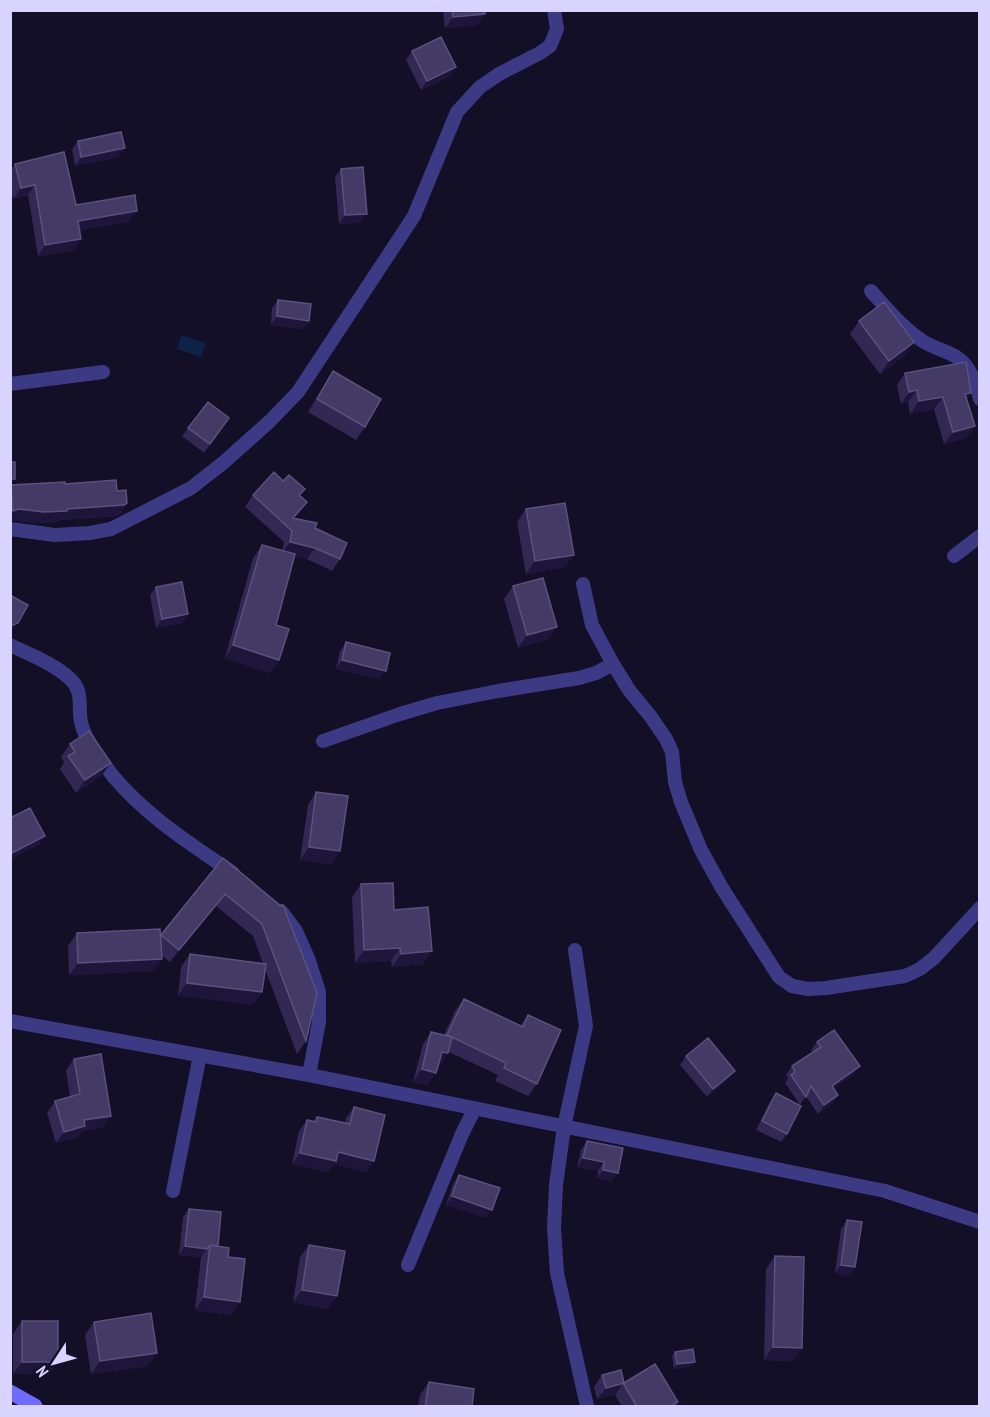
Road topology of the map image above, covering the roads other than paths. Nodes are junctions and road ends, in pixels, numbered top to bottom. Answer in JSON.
{"nodes":[{"id":1,"x":554,"y":10,"type":"edge"},
{"id":2,"x":872,"y":291,"type":"dead end"},
{"id":3,"x":103,"y":372,"type":"dead end"},
{"id":4,"x":10,"y":384,"type":"edge"},
{"id":5,"x":980,"y":399,"type":"edge"},
{"id":6,"x":10,"y":529,"type":"edge"},
{"id":7,"x":980,"y":536,"type":"edge"},
{"id":8,"x":954,"y":556,"type":"dead end"},
{"id":9,"x":583,"y":584,"type":"dead end"},
{"id":10,"x":10,"y":645,"type":"edge"},
{"id":11,"x":613,"y":664,"type":"junction"},
{"id":12,"x":323,"y":741,"type":"dead end"},
{"id":13,"x":247,"y":882,"type":"edge"},
{"id":14,"x":274,"y":902,"type":"edge"},
{"id":15,"x":980,"y":908,"type":"edge"},
{"id":16,"x":575,"y":950,"type":"dead end"},
{"id":17,"x":10,"y":1021,"type":"edge"},
{"id":18,"x":200,"y":1055,"type":"junction"},
{"id":19,"x":309,"y":1076,"type":"junction"},
{"id":20,"x":474,"y":1110,"type":"junction"},
{"id":21,"x":564,"y":1127,"type":"junction"},
{"id":22,"x":173,"y":1191,"type":"dead end"},
{"id":23,"x":980,"y":1222,"type":"edge"},
{"id":24,"x":408,"y":1265,"type":"dead end"},
{"id":25,"x":10,"y":1392,"type":"edge"},
{"id":26,"x":34,"y":1407,"type":"edge"},
{"id":27,"x":586,"y":1407,"type":"edge"}],
"edges":[{"from":1,"to":6,"type":"street"},
{"from":2,"to":5,"type":"street"},
{"from":3,"to":4,"type":"street"},
{"from":7,"to":8,"type":"street"},
{"from":9,"to":11,"type":"street"},
{"from":10,"to":13,"type":"street"},
{"from":11,"to":12,"type":"street"},
{"from":11,"to":15,"type":"street"},
{"from":14,"to":19,"type":"street"},
{"from":16,"to":21,"type":"street"},
{"from":17,"to":18,"type":"street"},
{"from":18,"to":19,"type":"street"},
{"from":18,"to":22,"type":"street"},
{"from":19,"to":20,"type":"street"},
{"from":20,"to":21,"type":"street"},
{"from":20,"to":24,"type":"street"},
{"from":21,"to":23,"type":"street"},
{"from":21,"to":27,"type":"street"},
{"from":25,"to":26,"type":"main road"}]}
